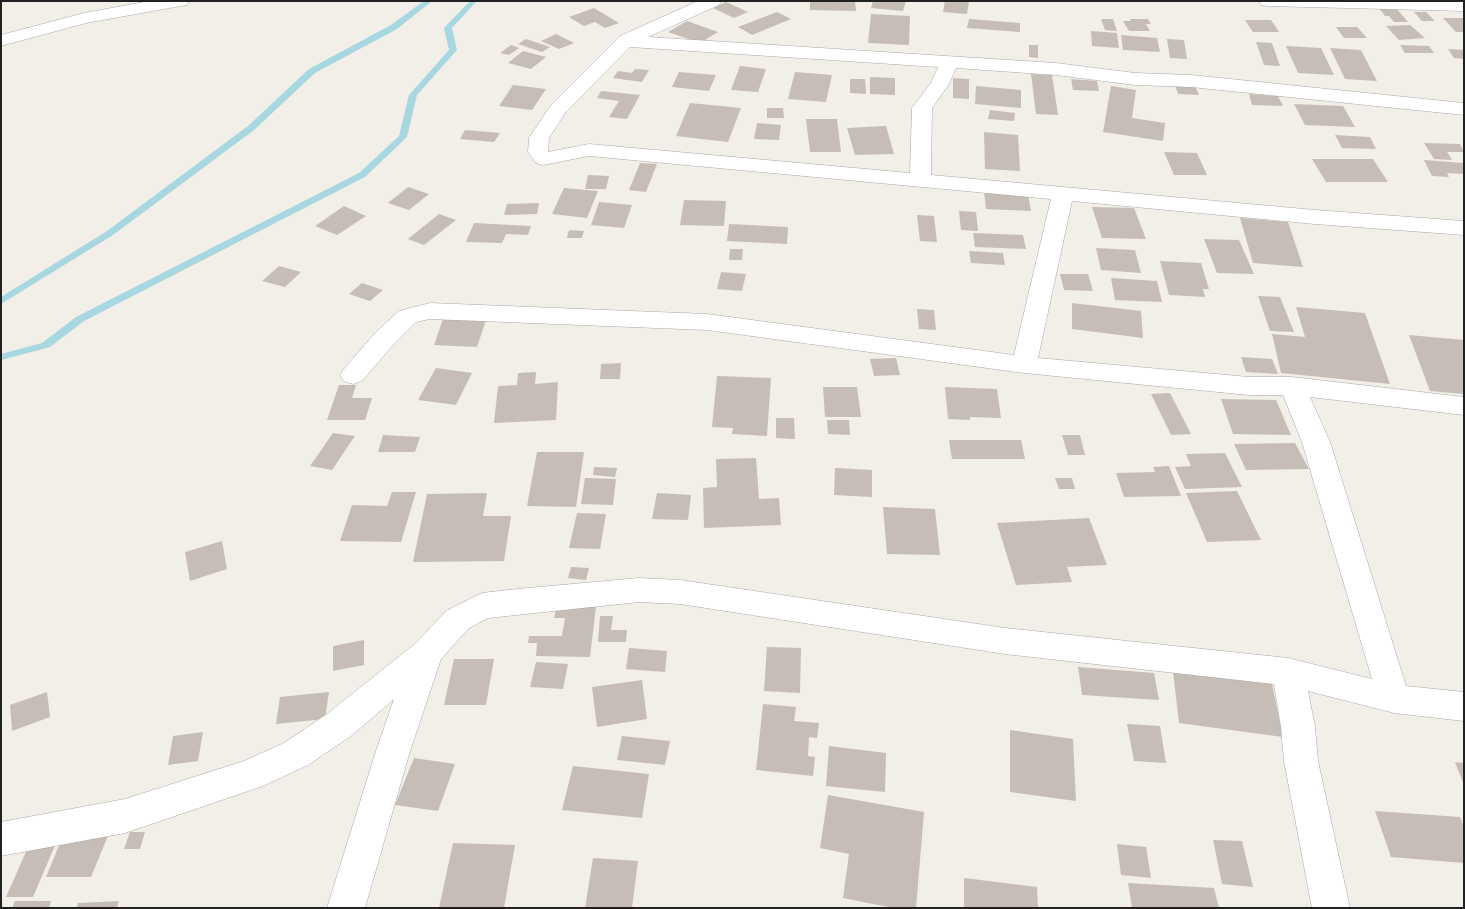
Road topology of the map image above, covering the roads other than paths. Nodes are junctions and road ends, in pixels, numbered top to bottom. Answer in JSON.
{"nodes":[{"id":1,"x":181,"y":1,"type":"edge"},
{"id":2,"x":712,"y":1,"type":"edge"},
{"id":3,"x":1266,"y":1,"type":"edge"},
{"id":4,"x":1464,"y":6,"type":"edge"},
{"id":5,"x":4,"y":35,"type":"edge"},
{"id":6,"x":626,"y":40,"type":"junction"},
{"id":7,"x":949,"y":63,"type":"junction"},
{"id":8,"x":1464,"y":109,"type":"edge"},
{"id":9,"x":920,"y":181,"type":"junction"},
{"id":10,"x":1063,"y":194,"type":"junction"},
{"id":11,"x":1464,"y":228,"type":"edge"},
{"id":12,"x":1024,"y":365,"type":"junction"},
{"id":13,"x":353,"y":375,"type":"dead end"},
{"id":14,"x":1292,"y":386,"type":"junction"},
{"id":15,"x":1464,"y":406,"type":"edge"},
{"id":16,"x":427,"y":652,"type":"junction"},
{"id":17,"x":1288,"y":672,"type":"junction"},
{"id":18,"x":1394,"y":699,"type":"junction"},
{"id":19,"x":1464,"y":707,"type":"edge"},
{"id":20,"x":1,"y":840,"type":"edge"},
{"id":21,"x":346,"y":908,"type":"edge"},
{"id":22,"x":1331,"y":908,"type":"edge"}],
"edges":[{"from":1,"to":5,"type":"street"},
{"from":2,"to":6,"type":"street"},
{"from":3,"to":4,"type":"street"},
{"from":6,"to":7,"type":"street"},
{"from":6,"to":9,"type":"street"},
{"from":7,"to":8,"type":"street"},
{"from":7,"to":9,"type":"street"},
{"from":9,"to":10,"type":"street"},
{"from":10,"to":11,"type":"street"},
{"from":10,"to":12,"type":"street"},
{"from":12,"to":13,"type":"street"},
{"from":12,"to":14,"type":"street"},
{"from":14,"to":15,"type":"street"},
{"from":14,"to":18,"type":"street"},
{"from":16,"to":17,"type":"street"},
{"from":16,"to":20,"type":"street"},
{"from":16,"to":21,"type":"street"},
{"from":17,"to":18,"type":"street"},
{"from":17,"to":22,"type":"street"},
{"from":18,"to":19,"type":"street"}]}
